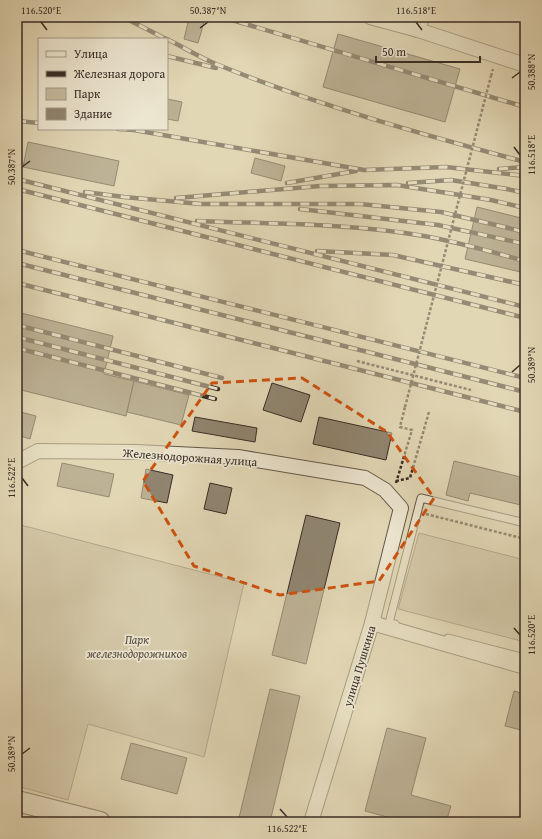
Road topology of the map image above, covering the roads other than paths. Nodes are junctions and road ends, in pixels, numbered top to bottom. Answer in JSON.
{"nodes":[{"id":1,"x":370,"y":17,"type":"edge"},
{"id":2,"x":420,"y":24,"type":"edge"},
{"id":3,"x":525,"y":66,"type":"edge"},
{"id":4,"x":17,"y":462,"type":"edge"},
{"id":5,"x":401,"y":508,"type":"joint"},
{"id":6,"x":525,"y":523,"type":"edge"},
{"id":7,"x":372,"y":623,"type":"junction"},
{"id":8,"x":525,"y":658,"type":"edge"},
{"id":9,"x":525,"y":667,"type":"edge"},
{"id":10,"x":17,"y":800,"type":"edge"},
{"id":11,"x":100,"y":822,"type":"edge"},
{"id":12,"x":311,"y":822,"type":"edge"}],
"edges":[{"from":1,"to":2,"type":"street"},
{"from":2,"to":3,"type":"street"},
{"from":4,"to":5,"type":"street","name":"Железнодорожная улица"},
{"from":5,"to":7,"type":"street","name":"улица Пушкина"},
{"from":6,"to":8,"type":"lane"},
{"from":7,"to":9,"type":"street"},
{"from":7,"to":12,"type":"street","name":"улица Пушкина"},
{"from":10,"to":11,"type":"street"}]}
